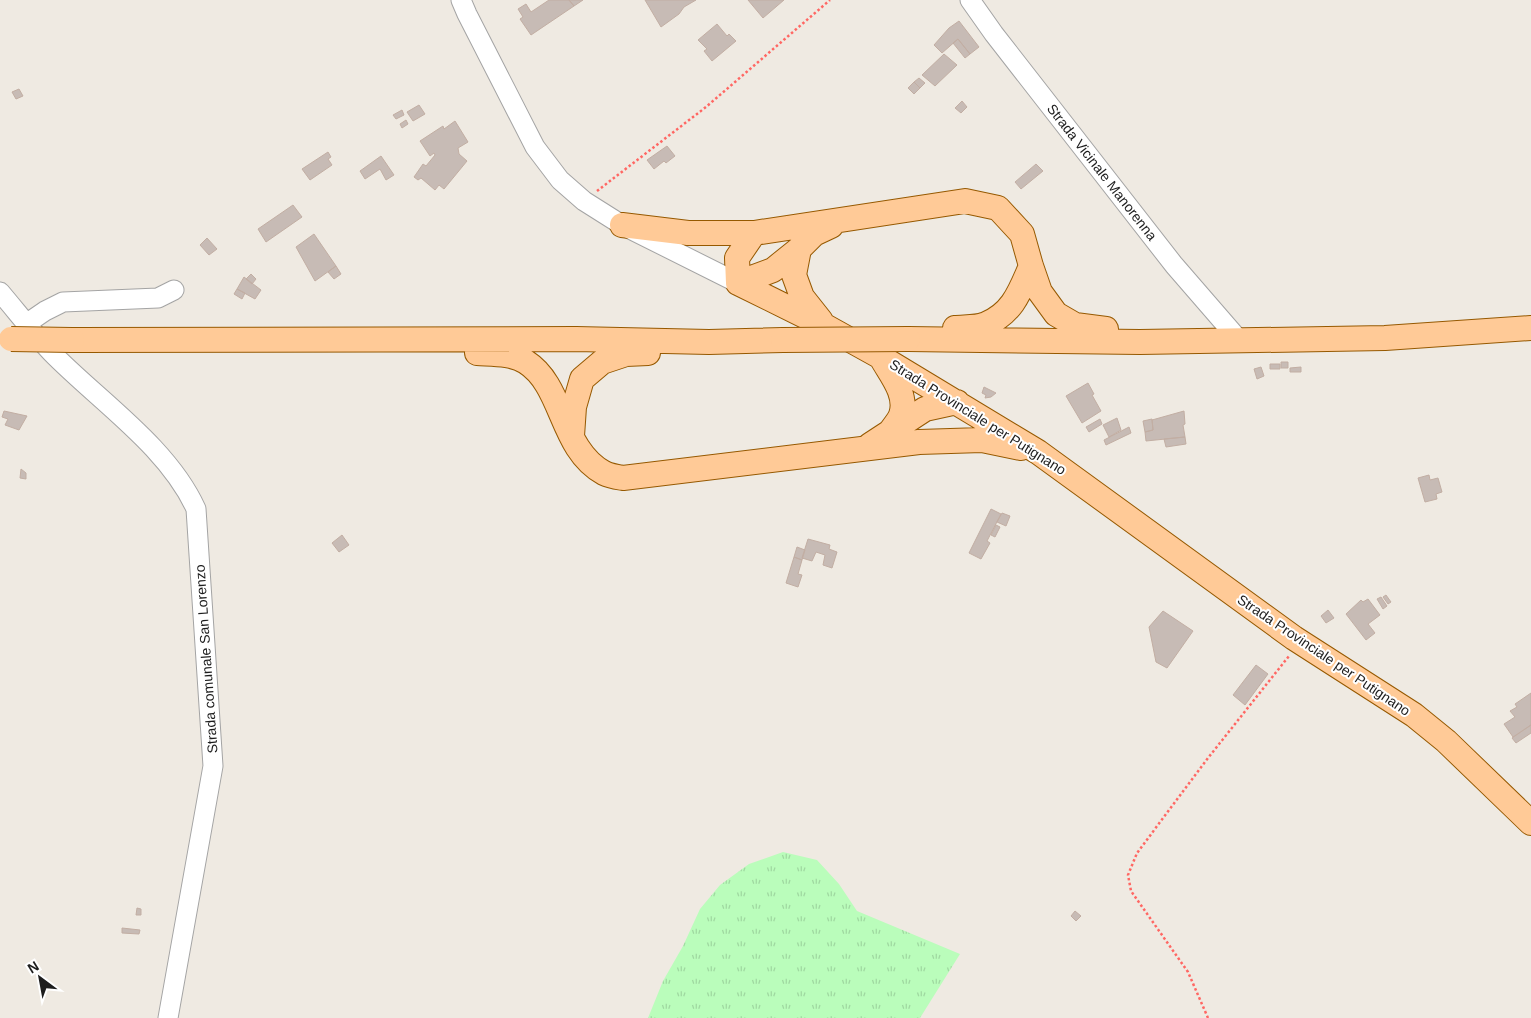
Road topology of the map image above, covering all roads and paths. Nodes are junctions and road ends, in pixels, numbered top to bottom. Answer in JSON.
{"nodes":[{"id":1,"x":461,"y":0,"type":"edge"},
{"id":2,"x":830,"y":0,"type":"edge"},
{"id":3,"x":970,"y":0,"type":"edge"},
{"id":4,"x":584,"y":201,"type":"junction"},
{"id":5,"x":841,"y":221,"type":"junction"},
{"id":6,"x":622,"y":225,"type":"junction"},
{"id":7,"x":754,"y":233,"type":"junction"},
{"id":8,"x":799,"y":249,"type":"junction"},
{"id":9,"x":1031,"y":266,"type":"junction"},
{"id":10,"x":738,"y":283,"type":"junction"},
{"id":11,"x":174,"y":290,"type":"dead end"},
{"id":12,"x":0,"y":292,"type":"edge"},
{"id":13,"x":825,"y":326,"type":"junction"},
{"id":14,"x":1531,"y":328,"type":"edge"},
{"id":15,"x":12,"y":334,"type":"edge"},
{"id":16,"x":431,"y":340,"type":"junction"},
{"id":17,"x":911,"y":340,"type":"junction"},
{"id":18,"x":1239,"y":340,"type":"junction"},
{"id":19,"x":709,"y":342,"type":"junction"},
{"id":20,"x":1140,"y":342,"type":"junction"},
{"id":21,"x":879,"y":356,"type":"junction"},
{"id":22,"x":957,"y":402,"type":"junction"},
{"id":23,"x":889,"y":433,"type":"junction"},
{"id":24,"x":572,"y":437,"type":"junction"},
{"id":25,"x":919,"y":442,"type":"junction"},
{"id":26,"x":865,"y":448,"type":"junction"},
{"id":27,"x":1038,"y":452,"type":"junction"},
{"id":28,"x":1301,"y":642,"type":"junction"},
{"id":29,"x":1531,"y":823,"type":"edge"},
{"id":30,"x":168,"y":1018,"type":"edge"},
{"id":31,"x":1208,"y":1018,"type":"edge"}],
"edges":[{"from":1,"to":4,"type":"street","name":"Strada Provinciale per Putignano"},
{"from":2,"to":4,"type":"path"},
{"from":3,"to":18,"type":"street","name":"Strada Vicinale Manorenna"},
{"from":4,"to":6,"type":"street","name":"Strada Provinciale per Putignano"},
{"from":5,"to":7,"type":"main road"},
{"from":5,"to":8,"type":"main road"},
{"from":5,"to":9,"type":"main road"},
{"from":6,"to":7,"type":"main road"},
{"from":6,"to":10,"type":"street","name":"Strada Provinciale per Putignano"},
{"from":7,"to":10,"type":"main road"},
{"from":8,"to":10,"type":"main road"},
{"from":8,"to":13,"type":"main road"},
{"from":9,"to":17,"type":"main road"},
{"from":9,"to":20,"type":"main road"},
{"from":10,"to":13,"type":"main road","name":"Strada Provinciale per Putignano"},
{"from":11,"to":15,"type":"street"},
{"from":12,"to":15,"type":"street","name":"Strada comunale San Lorenzo"},
{"from":13,"to":21,"type":"main road","name":"Strada Provinciale per Putignano"},
{"from":14,"to":18,"type":"main road"},
{"from":15,"to":16,"type":"main road","bridge":true},
{"from":15,"to":30,"type":"street","name":"Strada comunale San Lorenzo"},
{"from":16,"to":19,"type":"main road"},
{"from":16,"to":24,"type":"main road"},
{"from":17,"to":19,"type":"main road","bridge":true},
{"from":17,"to":20,"type":"main road"},
{"from":18,"to":20,"type":"main road"},
{"from":19,"to":24,"type":"main road"},
{"from":21,"to":22,"type":"main road","name":"Strada Provinciale per Putignano"},
{"from":21,"to":23,"type":"main road"},
{"from":22,"to":23,"type":"main road"},
{"from":22,"to":25,"type":"main road"},
{"from":22,"to":27,"type":"main road","name":"Strada Provinciale per Putignano"},
{"from":23,"to":26,"type":"main road"},
{"from":24,"to":26,"type":"main road"},
{"from":25,"to":26,"type":"main road"},
{"from":25,"to":27,"type":"main road"},
{"from":27,"to":28,"type":"main road","name":"Strada Provinciale per Putignano"},
{"from":28,"to":29,"type":"main road","name":"Strada Provinciale per Putignano"},
{"from":28,"to":31,"type":"path"}]}
